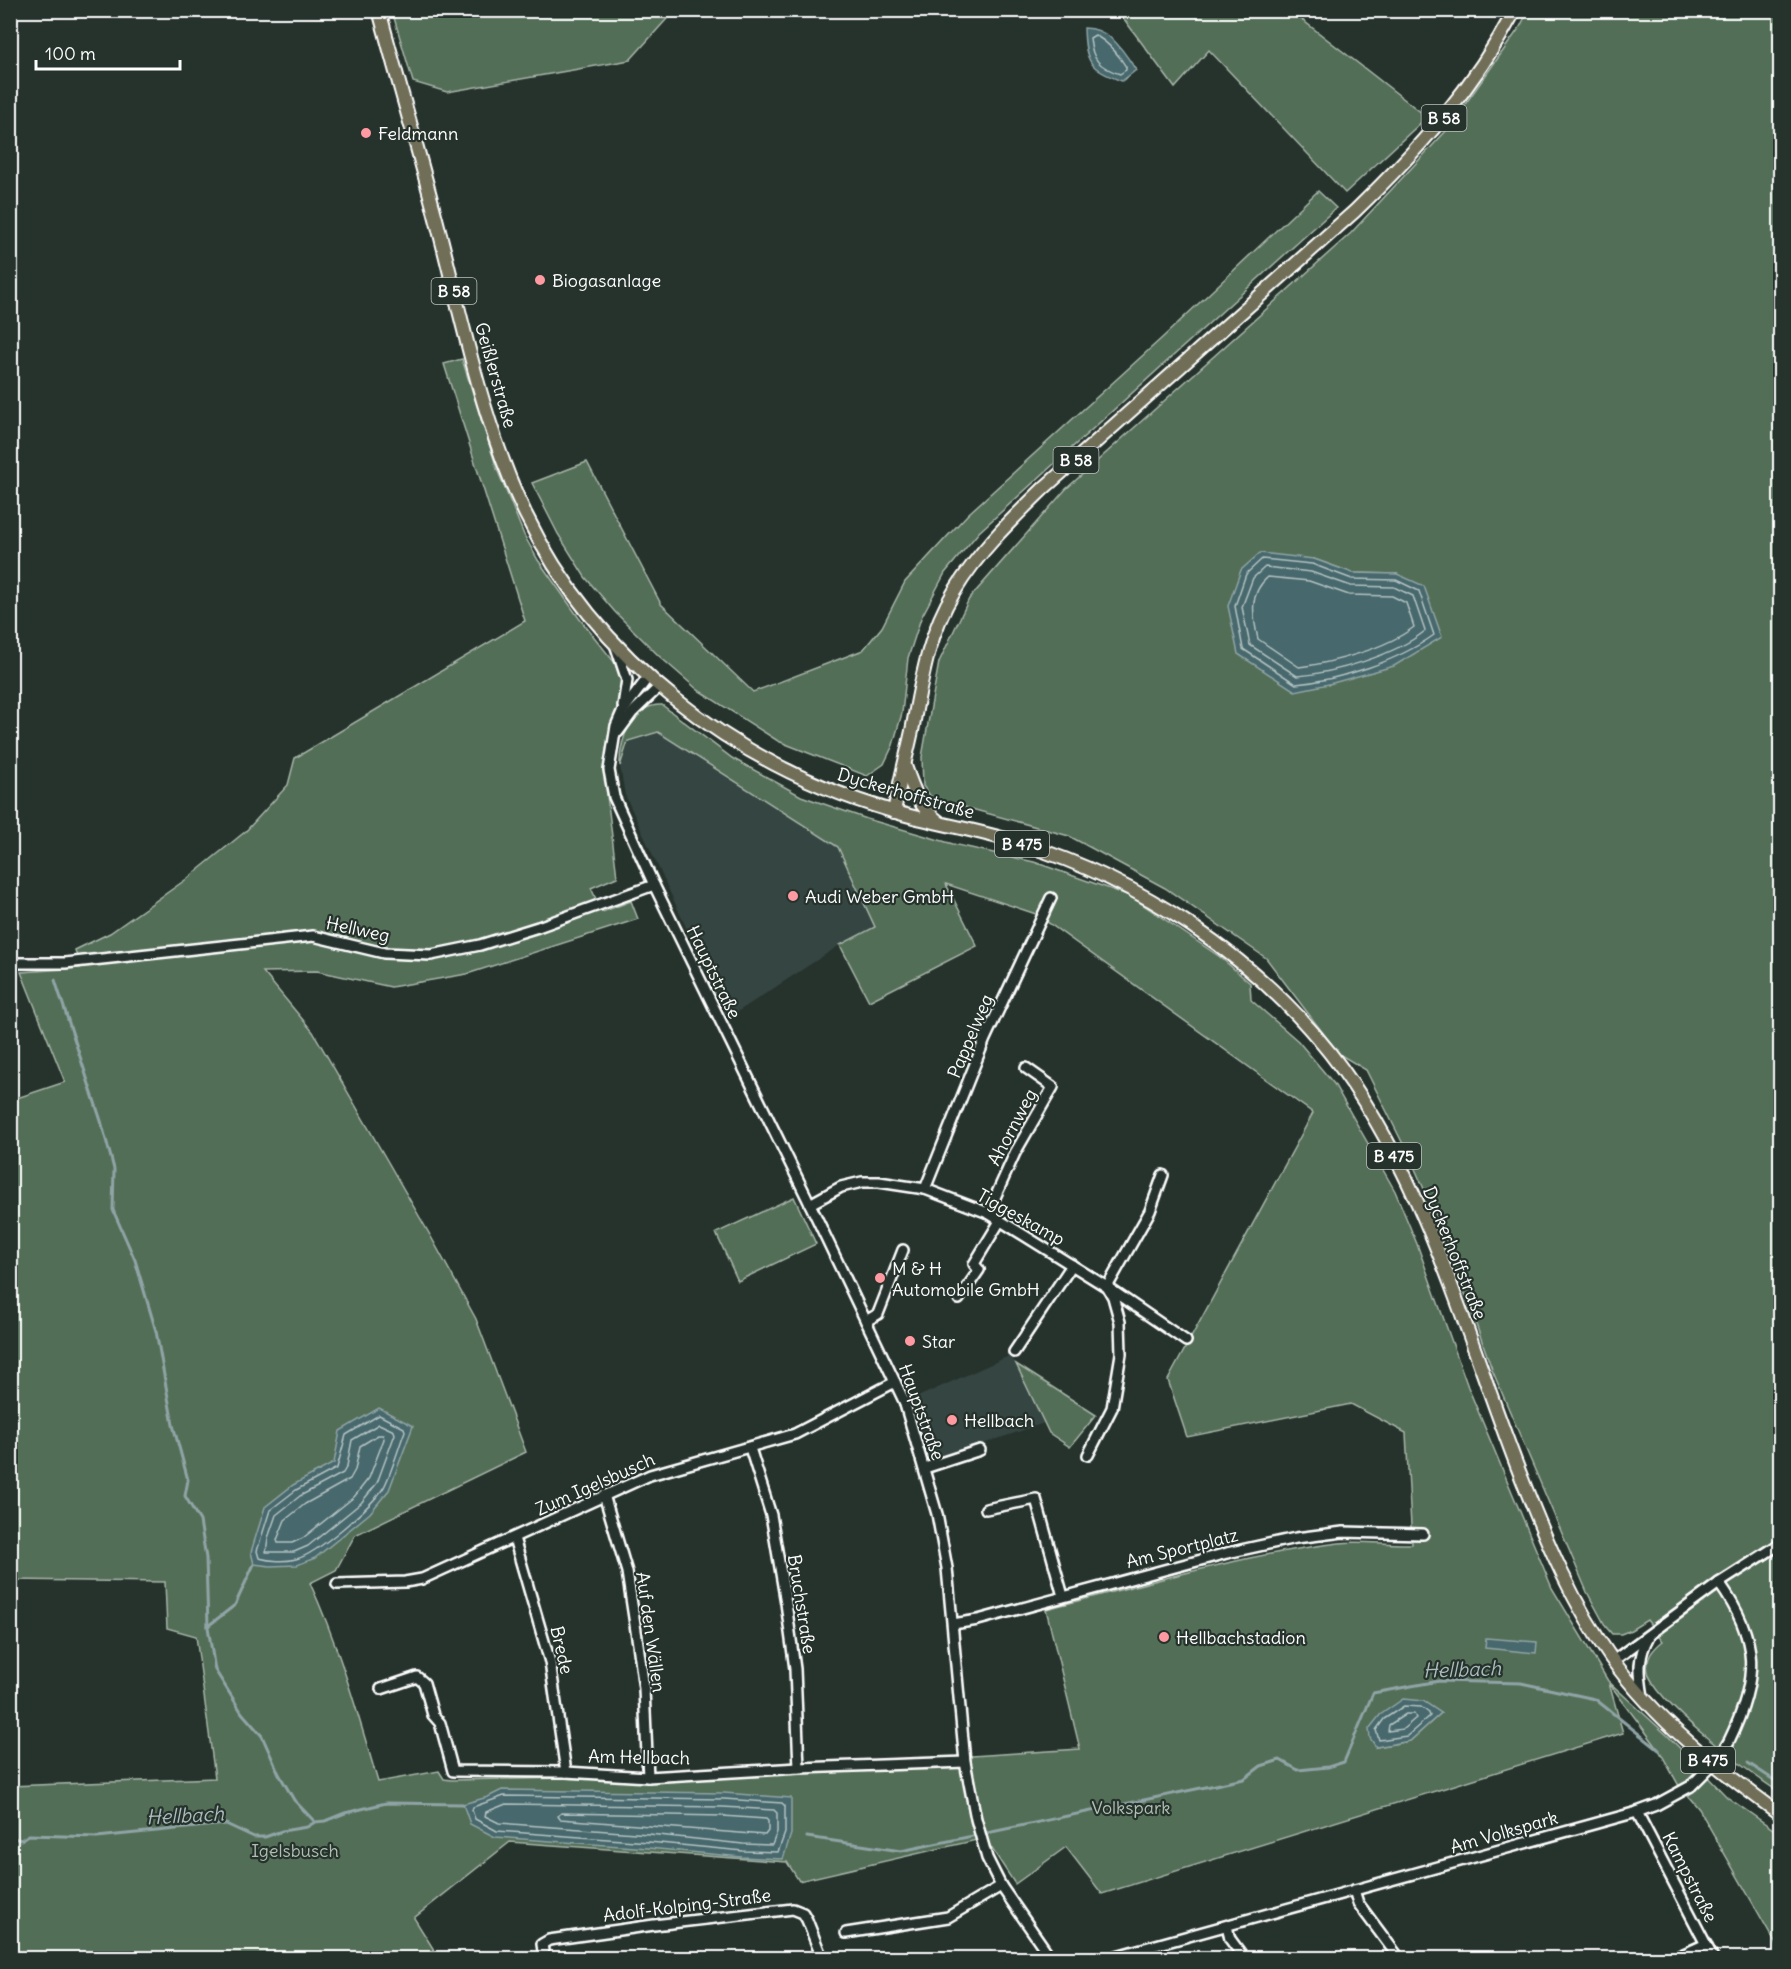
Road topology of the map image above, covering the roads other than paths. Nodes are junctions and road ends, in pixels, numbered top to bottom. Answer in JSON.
{"nodes":[{"id":1,"x":379,"y":10,"type":"edge"},
{"id":2,"x":1515,"y":10,"type":"edge"},
{"id":3,"x":614,"y":643,"type":"junction"},
{"id":4,"x":649,"y":676,"type":"junction"},
{"id":5,"x":660,"y":686,"type":"junction"},
{"id":6,"x":621,"y":712,"type":"junction"},
{"id":7,"x":614,"y":736,"type":"junction"},
{"id":8,"x":905,"y":766,"type":"junction"},
{"id":9,"x":894,"y":812,"type":"junction"},
{"id":10,"x":943,"y":824,"type":"junction"},
{"id":11,"x":654,"y":885,"type":"junction"},
{"id":12,"x":1051,"y":898,"type":"dead end"},
{"id":13,"x":10,"y":963,"type":"edge"},
{"id":14,"x":1026,"y":1068,"type":"dead end"},
{"id":15,"x":1163,"y":1175,"type":"dead end"},
{"id":16,"x":926,"y":1189,"type":"junction"},
{"id":17,"x":810,"y":1204,"type":"junction"},
{"id":18,"x":988,"y":1213,"type":"junction"},
{"id":19,"x":1000,"y":1221,"type":"junction"},
{"id":20,"x":903,"y":1250,"type":"dead end"},
{"id":21,"x":1072,"y":1265,"type":"junction"},
{"id":22,"x":1107,"y":1287,"type":"junction"},
{"id":23,"x":958,"y":1299,"type":"dead end"},
{"id":24,"x":866,"y":1321,"type":"junction"},
{"id":25,"x":1186,"y":1341,"type":"dead end"},
{"id":26,"x":1014,"y":1352,"type":"dead end"},
{"id":27,"x":895,"y":1382,"type":"junction"},
{"id":28,"x":750,"y":1448,"type":"junction"},
{"id":29,"x":980,"y":1450,"type":"dead end"},
{"id":30,"x":1088,"y":1455,"type":"dead end"},
{"id":31,"x":925,"y":1468,"type":"junction"},
{"id":32,"x":604,"y":1495,"type":"junction"},
{"id":33,"x":986,"y":1509,"type":"dead end"},
{"id":34,"x":1423,"y":1534,"type":"dead end"},
{"id":35,"x":514,"y":1538,"type":"junction"},
{"id":36,"x":1780,"y":1544,"type":"edge"},
{"id":37,"x":1719,"y":1583,"type":"junction"},
{"id":38,"x":337,"y":1584,"type":"dead end"},
{"id":39,"x":1063,"y":1596,"type":"junction"},
{"id":40,"x":953,"y":1624,"type":"junction"},
{"id":41,"x":1650,"y":1634,"type":"junction"},
{"id":42,"x":1613,"y":1661,"type":"junction"},
{"id":43,"x":381,"y":1689,"type":"dead end"},
{"id":44,"x":1643,"y":1697,"type":"junction"},
{"id":45,"x":965,"y":1762,"type":"junction"},
{"id":46,"x":799,"y":1768,"type":"junction"},
{"id":47,"x":566,"y":1772,"type":"junction"},
{"id":48,"x":648,"y":1778,"type":"junction"},
{"id":49,"x":1637,"y":1812,"type":"junction"},
{"id":50,"x":1780,"y":1814,"type":"edge"},
{"id":51,"x":1001,"y":1886,"type":"junction"},
{"id":52,"x":1354,"y":1890,"type":"junction"},
{"id":53,"x":1227,"y":1926,"type":"junction"},
{"id":54,"x":846,"y":1933,"type":"dead end"},
{"id":55,"x":1706,"y":1944,"type":"junction"},
{"id":56,"x":544,"y":1959,"type":"edge"},
{"id":57,"x":822,"y":1959,"type":"edge"},
{"id":58,"x":1051,"y":1959,"type":"edge"},
{"id":59,"x":1102,"y":1959,"type":"edge"},
{"id":60,"x":1244,"y":1959,"type":"edge"},
{"id":61,"x":1399,"y":1959,"type":"edge"},
{"id":62,"x":1675,"y":1959,"type":"edge"},
{"id":63,"x":1713,"y":1959,"type":"edge"}],
"edges":[{"from":1,"to":3,"type":"main road","name":"Geißlerstraße","number":"B 58"},
{"from":2,"to":8,"type":"main road","number":"B 58"},
{"from":3,"to":4,"type":"main road","name":"Geißlerstraße","number":"B 58"},
{"from":3,"to":6,"type":"street"},
{"from":4,"to":5,"type":"main road","name":"Dyckerhoffstraße","number":"B 58"},
{"from":4,"to":6,"type":"street","name":"Hauptstraße"},
{"from":5,"to":7,"type":"street","name":"Hauptstraße"},
{"from":5,"to":9,"type":"main road","name":"Dyckerhoffstraße","number":"B 58"},
{"from":6,"to":7,"type":"street","name":"Hauptstraße"},
{"from":7,"to":11,"type":"street","name":"Hauptstraße"},
{"from":8,"to":9,"type":"main road","number":"B 58"},
{"from":8,"to":10,"type":"main road"},
{"from":9,"to":10,"type":"main road","name":"Dyckerhoffstraße","number":"B 475"},
{"from":10,"to":42,"type":"main road","name":"Dyckerhoffstraße","number":"B 475"},
{"from":11,"to":13,"type":"street","name":"Hellweg"},
{"from":11,"to":17,"type":"street","name":"Hauptstraße"},
{"from":12,"to":16,"type":"street","name":"Pappelweg"},
{"from":14,"to":18,"type":"street","name":"Ahornweg"},
{"from":15,"to":22,"type":"street"},
{"from":16,"to":17,"type":"street","name":"Tiggeskamp"},
{"from":16,"to":18,"type":"street","name":"Tiggeskamp"},
{"from":17,"to":24,"type":"street","name":"Hauptstraße"},
{"from":18,"to":19,"type":"street","name":"Tiggeskamp"},
{"from":19,"to":21,"type":"street","name":"Tiggeskamp"},
{"from":19,"to":23,"type":"street"},
{"from":20,"to":24,"type":"street"},
{"from":21,"to":22,"type":"street","name":"Tiggeskamp"},
{"from":21,"to":26,"type":"street"},
{"from":22,"to":25,"type":"street","name":"Tiggeskamp"},
{"from":22,"to":30,"type":"street"},
{"from":24,"to":27,"type":"street","name":"Hauptstraße"},
{"from":27,"to":28,"type":"street","name":"Zum Igelsbusch"},
{"from":27,"to":31,"type":"street","name":"Hauptstraße"},
{"from":28,"to":32,"type":"street","name":"Zum Igelsbusch"},
{"from":28,"to":46,"type":"street","name":"Bruchstraße"},
{"from":29,"to":31,"type":"street"},
{"from":31,"to":40,"type":"street","name":"Hauptstraße"},
{"from":32,"to":35,"type":"street","name":"Zum Igelsbusch"},
{"from":32,"to":48,"type":"street","name":"Auf den Wällen"},
{"from":33,"to":39,"type":"street"},
{"from":34,"to":39,"type":"street","name":"Am Sportplatz"},
{"from":35,"to":38,"type":"street","name":"Zum Igelsbusch"},
{"from":35,"to":47,"type":"street","name":"Brede"},
{"from":36,"to":37,"type":"street"},
{"from":37,"to":41,"type":"street"},
{"from":37,"to":49,"type":"street","name":"Am Volkspark","bridge":true},
{"from":39,"to":40,"type":"street","name":"Am Sportplatz"},
{"from":40,"to":45,"type":"street","name":"Hauptstraße"},
{"from":41,"to":42,"type":"street"},
{"from":41,"to":44,"type":"street"},
{"from":42,"to":44,"type":"main road","name":"Dyckerhoffstraße","number":"B 475"},
{"from":43,"to":47,"type":"street","name":"Am Hellbach"},
{"from":44,"to":50,"type":"main road","name":"Dyckerhoffstraße","number":"B 475"},
{"from":45,"to":46,"type":"street","name":"Am Hellbach"},
{"from":45,"to":51,"type":"street","name":"Hauptstraße"},
{"from":46,"to":48,"type":"street","name":"Am Hellbach"},
{"from":47,"to":48,"type":"street","name":"Am Hellbach"},
{"from":49,"to":52,"type":"street","name":"Am Volkspark"},
{"from":49,"to":55,"type":"street","name":"Kampstraße"},
{"from":51,"to":54,"type":"street"},
{"from":51,"to":58,"type":"street","name":"Hauptstraße"},
{"from":52,"to":53,"type":"street","name":"Am Volkspark"},
{"from":52,"to":61,"type":"street"},
{"from":53,"to":59,"type":"street","name":"Am Volkspark"},
{"from":53,"to":60,"type":"street"},
{"from":55,"to":62,"type":"street"},
{"from":55,"to":63,"type":"street","name":"Kampstraße"},
{"from":56,"to":57,"type":"street","name":"Adolf-Kolping-Straße"}]}
